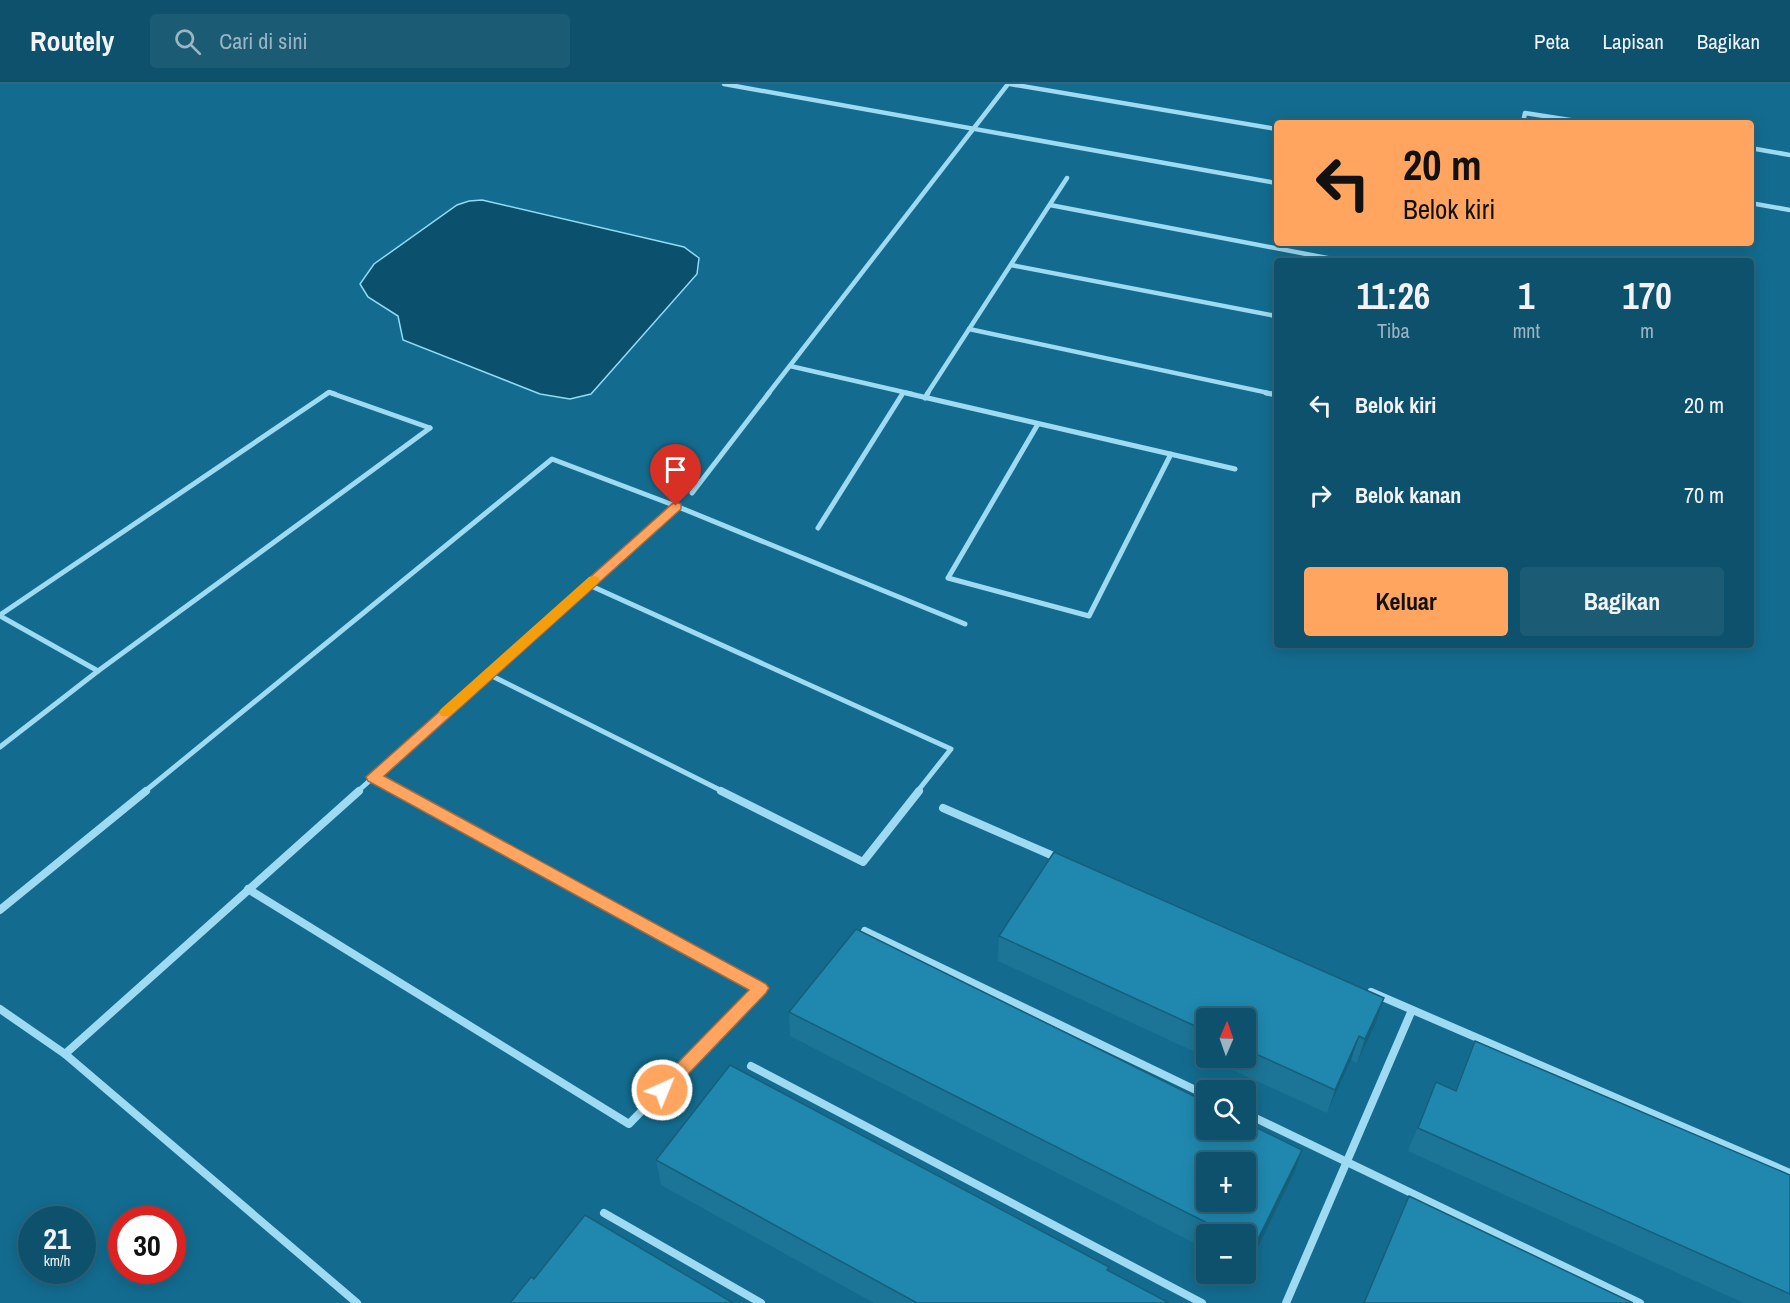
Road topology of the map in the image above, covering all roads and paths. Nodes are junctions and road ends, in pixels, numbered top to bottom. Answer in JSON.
{"nodes":[{"id":1,"x":724,"y":84,"type":"edge"},
{"id":2,"x":1009,"y":84,"type":"edge"},
{"id":3,"x":1524,"y":120,"type":"edge"},
{"id":4,"x":1570,"y":120,"type":"edge"},
{"id":5,"x":974,"y":129,"type":"junction"},
{"id":6,"x":1274,"y":129,"type":"edge"},
{"id":7,"x":1754,"y":149,"type":"edge"},
{"id":8,"x":1790,"y":155,"type":"edge"},
{"id":9,"x":1067,"y":178,"type":"dead end"},
{"id":10,"x":1274,"y":183,"type":"edge"},
{"id":11,"x":1754,"y":204,"type":"edge"},
{"id":12,"x":1050,"y":205,"type":"junction"},
{"id":13,"x":1790,"y":210,"type":"edge"},
{"id":14,"x":1327,"y":258,"type":"edge"},
{"id":15,"x":1011,"y":265,"type":"junction"},
{"id":16,"x":1274,"y":316,"type":"edge"},
{"id":17,"x":969,"y":329,"type":"junction"},
{"id":18,"x":790,"y":366,"type":"junction"},
{"id":19,"x":903,"y":393,"type":"junction"},
{"id":20,"x":1274,"y":395,"type":"edge"},
{"id":21,"x":925,"y":398,"type":"junction"},
{"id":22,"x":1038,"y":424,"type":"junction"},
{"id":23,"x":1171,"y":454,"type":"junction"},
{"id":24,"x":1235,"y":469,"type":"dead end"},
{"id":25,"x":692,"y":493,"type":"dead end"},
{"id":26,"x":676,"y":506,"type":"junction"},
{"id":27,"x":818,"y":528,"type":"dead end"},
{"id":28,"x":588,"y":585,"type":"junction"},
{"id":29,"x":0,"y":615,"type":"edge"},
{"id":30,"x":965,"y":624,"type":"dead end"},
{"id":31,"x":98,"y":671,"type":"junction"},
{"id":32,"x":488,"y":674,"type":"junction"},
{"id":33,"x":0,"y":747,"type":"edge"},
{"id":34,"x":374,"y":777,"type":"junction"},
{"id":35,"x":943,"y":808,"type":"dead end"},
{"id":36,"x":1063,"y":860,"type":"edge"},
{"id":37,"x":248,"y":889,"type":"junction"},
{"id":38,"x":0,"y":910,"type":"edge"},
{"id":39,"x":865,"y":931,"type":"edge"},
{"id":40,"x":1368,"y":991,"type":"edge"},
{"id":41,"x":0,"y":1009,"type":"edge"},
{"id":42,"x":1412,"y":1010,"type":"junction"},
{"id":43,"x":65,"y":1054,"type":"junction"},
{"id":44,"x":751,"y":1066,"type":"dead end"},
{"id":45,"x":1196,"y":1090,"type":"edge"},
{"id":46,"x":1256,"y":1118,"type":"edge"},
{"id":47,"x":1346,"y":1162,"type":"junction"},
{"id":48,"x":1790,"y":1173,"type":"edge"},
{"id":49,"x":604,"y":1213,"type":"dead end"},
{"id":50,"x":357,"y":1303,"type":"edge"},
{"id":51,"x":761,"y":1303,"type":"edge"},
{"id":52,"x":1202,"y":1303,"type":"edge"},
{"id":53,"x":1286,"y":1303,"type":"edge"},
{"id":54,"x":1640,"y":1303,"type":"edge"}],
"edges":[{"from":1,"to":5,"type":"street"},
{"from":2,"to":5,"type":"street"},
{"from":2,"to":6,"type":"street"},
{"from":3,"to":4,"type":"street"},
{"from":5,"to":10,"type":"street"},
{"from":5,"to":18,"type":"street"},
{"from":7,"to":8,"type":"street"},
{"from":9,"to":12,"type":"street"},
{"from":11,"to":13,"type":"street"},
{"from":12,"to":14,"type":"street"},
{"from":12,"to":15,"type":"street"},
{"from":15,"to":16,"type":"street"},
{"from":15,"to":17,"type":"street"},
{"from":17,"to":20,"type":"street"},
{"from":17,"to":21,"type":"street"},
{"from":18,"to":19,"type":"street"},
{"from":18,"to":25,"type":"street"},
{"from":19,"to":21,"type":"street"},
{"from":19,"to":27,"type":"street"},
{"from":21,"to":22,"type":"street"},
{"from":22,"to":23,"type":"street"},
{"from":22,"to":23,"type":"street"},
{"from":23,"to":24,"type":"street"},
{"from":26,"to":28,"type":"street"},
{"from":26,"to":30,"type":"street"},
{"from":26,"to":38,"type":"street"},
{"from":28,"to":32,"type":"street"},
{"from":28,"to":32,"type":"street"},
{"from":29,"to":31,"type":"street"},
{"from":29,"to":31,"type":"street"},
{"from":31,"to":33,"type":"street"},
{"from":32,"to":34,"type":"street"},
{"from":34,"to":37,"type":"street"},
{"from":34,"to":37,"type":"street"},
{"from":35,"to":36,"type":"street"},
{"from":37,"to":43,"type":"street"},
{"from":39,"to":45,"type":"street"},
{"from":40,"to":42,"type":"street"},
{"from":41,"to":43,"type":"street"},
{"from":42,"to":47,"type":"street"},
{"from":42,"to":48,"type":"street"},
{"from":43,"to":50,"type":"street"},
{"from":44,"to":52,"type":"street"},
{"from":46,"to":47,"type":"street"},
{"from":47,"to":53,"type":"street"},
{"from":47,"to":54,"type":"street"},
{"from":49,"to":51,"type":"street"}]}
